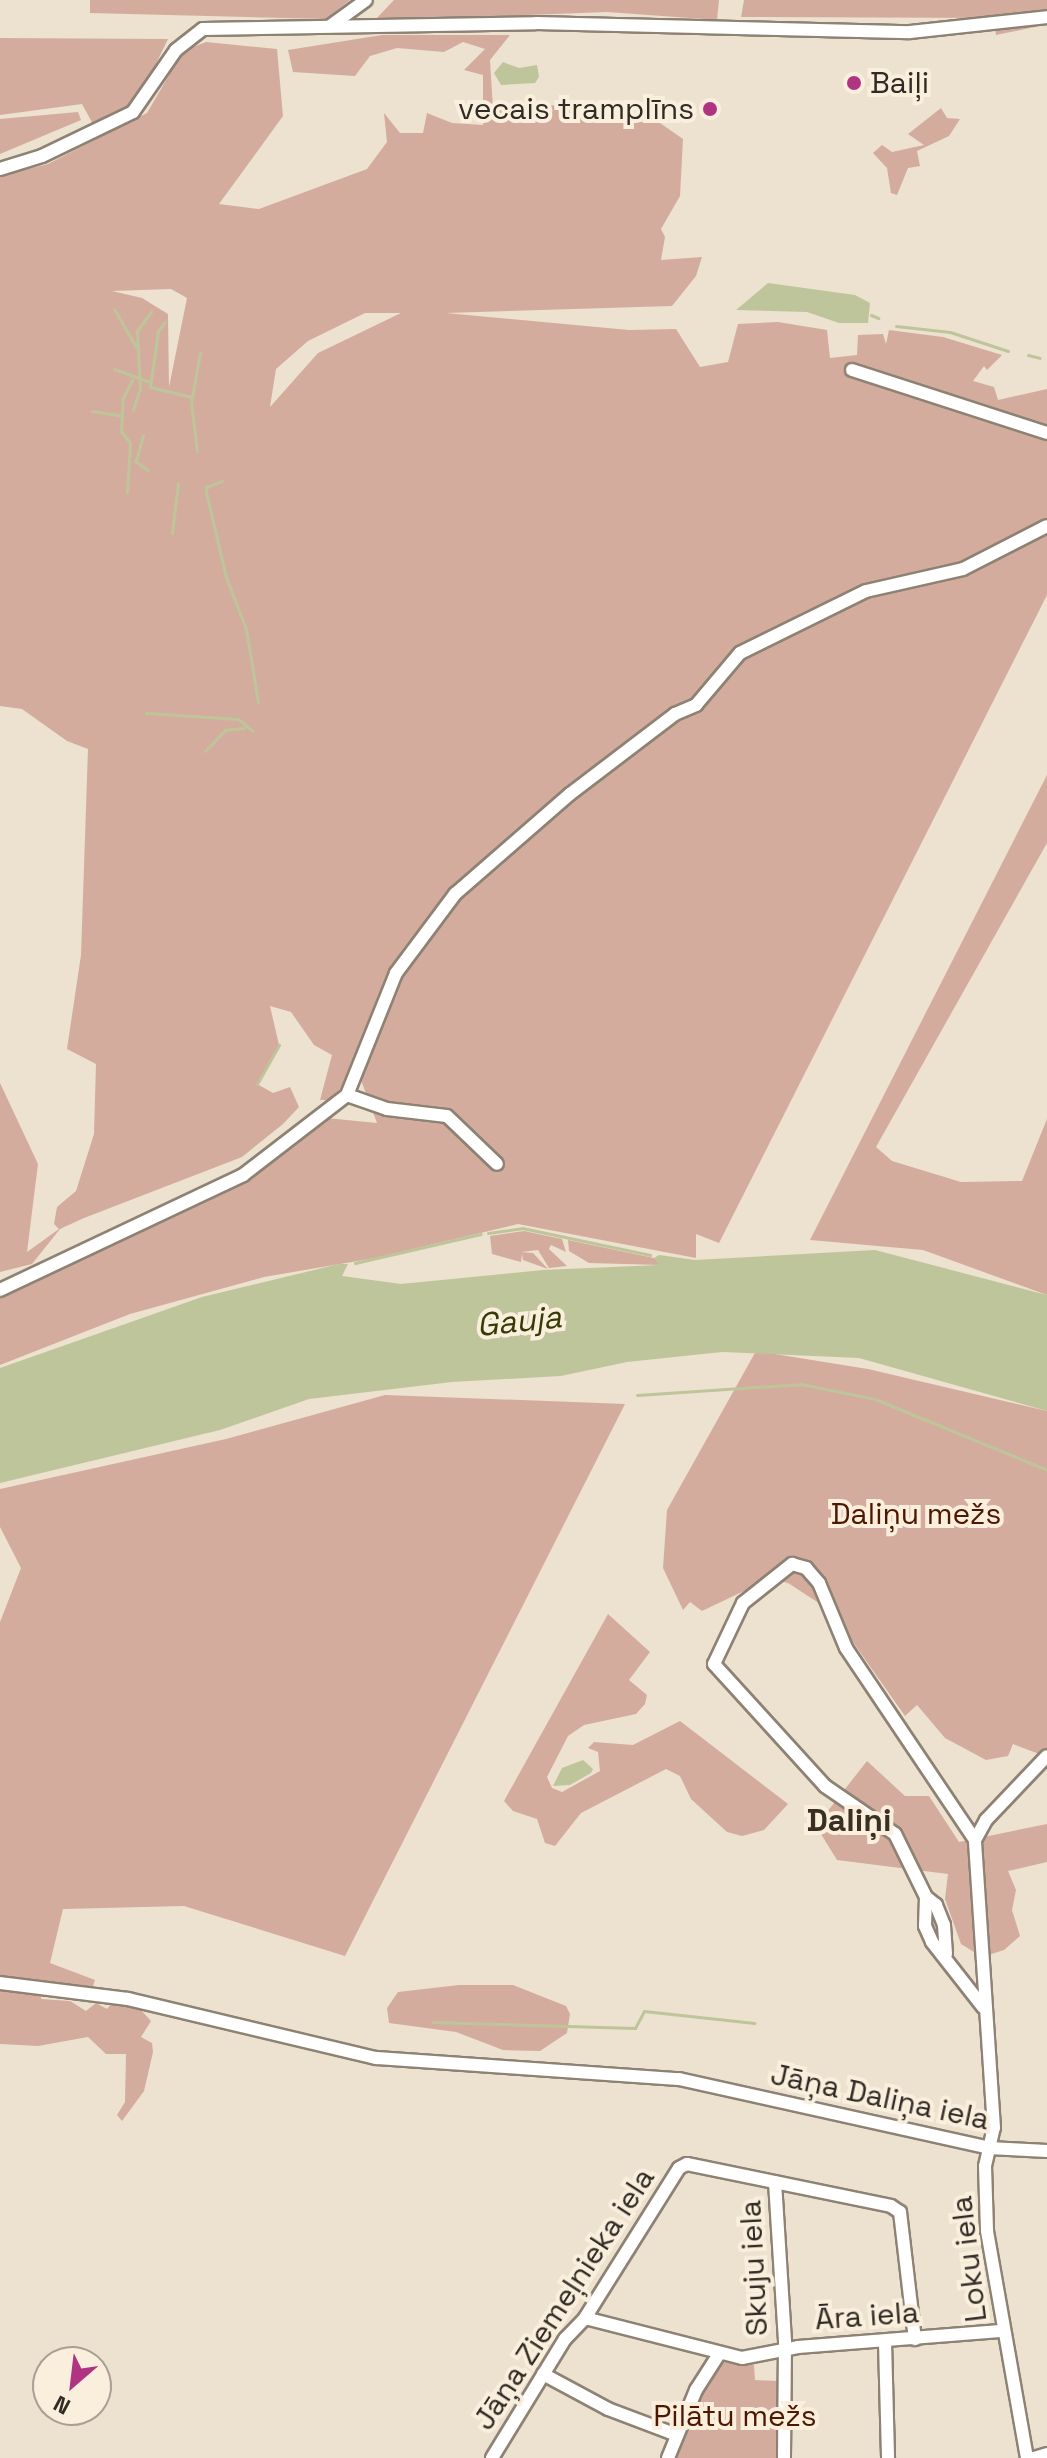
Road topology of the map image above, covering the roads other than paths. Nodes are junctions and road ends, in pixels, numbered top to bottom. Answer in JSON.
{"nodes":[{"id":1,"x":366,"y":0,"type":"edge"},
{"id":2,"x":1047,"y":17,"type":"edge"},
{"id":3,"x":330,"y":26,"type":"junction"},
{"id":4,"x":0,"y":169,"type":"edge"},
{"id":5,"x":852,"y":370,"type":"dead end"},
{"id":6,"x":1047,"y":433,"type":"edge"},
{"id":7,"x":1047,"y":526,"type":"edge"},
{"id":8,"x":353,"y":1077,"type":"junction"},
{"id":9,"x":347,"y":1095,"type":"junction"},
{"id":10,"x":364,"y":1097,"type":"junction"},
{"id":11,"x":497,"y":1164,"type":"dead end"},
{"id":12,"x":0,"y":1290,"type":"edge"},
{"id":13,"x":1047,"y":1756,"type":"edge"},
{"id":14,"x":975,"y":1840,"type":"junction"},
{"id":15,"x":0,"y":1983,"type":"edge"},
{"id":16,"x":983,"y":2007,"type":"junction"},
{"id":17,"x":989,"y":2148,"type":"junction"},
{"id":18,"x":1047,"y":2151,"type":"edge"},
{"id":19,"x":775,"y":2182,"type":"junction"},
{"id":20,"x":585,"y":2318,"type":"junction"},
{"id":21,"x":1003,"y":2331,"type":"junction"},
{"id":22,"x":915,"y":2339,"type":"junction"},
{"id":23,"x":885,"y":2342,"type":"junction"},
{"id":24,"x":784,"y":2352,"type":"junction"},
{"id":25,"x":719,"y":2354,"type":"junction"},
{"id":26,"x":543,"y":2374,"type":"junction"},
{"id":27,"x":677,"y":2435,"type":"junction"},
{"id":28,"x":1047,"y":2454,"type":"edge"},
{"id":29,"x":492,"y":2458,"type":"edge"},
{"id":30,"x":668,"y":2458,"type":"edge"},
{"id":31,"x":784,"y":2458,"type":"edge"},
{"id":32,"x":888,"y":2458,"type":"edge"},
{"id":33,"x":1027,"y":2458,"type":"edge"},
{"id":34,"x":1034,"y":2458,"type":"edge"}],
"edges":[{"from":1,"to":3,"type":"street"},
{"from":2,"to":3,"type":"street"},
{"from":3,"to":4,"type":"street"},
{"from":5,"to":6,"type":"street"},
{"from":7,"to":8,"type":"street"},
{"from":8,"to":9,"type":"street"},
{"from":8,"to":10,"type":"street"},
{"from":9,"to":10,"type":"street"},
{"from":9,"to":12,"type":"street"},
{"from":10,"to":11,"type":"street"},
{"from":13,"to":14,"type":"street"},
{"from":14,"to":16,"type":"street","name":"Loku iela"},
{"from":14,"to":16,"type":"street"},
{"from":15,"to":17,"type":"street","name":"Jāņa Daliņa iela"},
{"from":16,"to":17,"type":"street","name":"Loku iela"},
{"from":17,"to":18,"type":"street","name":"Jāņa Daliņa iela"},
{"from":17,"to":21,"type":"street","name":"Loku iela"},
{"from":19,"to":20,"type":"street","name":"Jāņa Ziemeļnieka iela"},
{"from":19,"to":22,"type":"street"},
{"from":19,"to":24,"type":"street","name":"Skuju iela"},
{"from":20,"to":25,"type":"street","name":"Āra iela"},
{"from":20,"to":26,"type":"street","name":"Jāņa Ziemeļnieka iela"},
{"from":21,"to":22,"type":"street","name":"Āra iela"},
{"from":21,"to":33,"type":"street","name":"Loku iela"},
{"from":22,"to":23,"type":"street","name":"Āra iela"},
{"from":23,"to":24,"type":"street","name":"Āra iela"},
{"from":23,"to":32,"type":"street"},
{"from":24,"to":25,"type":"street","name":"Āra iela"},
{"from":24,"to":31,"type":"street","name":"Āra iela"},
{"from":25,"to":27,"type":"street"},
{"from":26,"to":27,"type":"street"},
{"from":26,"to":29,"type":"street","name":"Jāņa Ziemeļnieka iela"},
{"from":27,"to":30,"type":"street"},
{"from":28,"to":34,"type":"street"}]}
